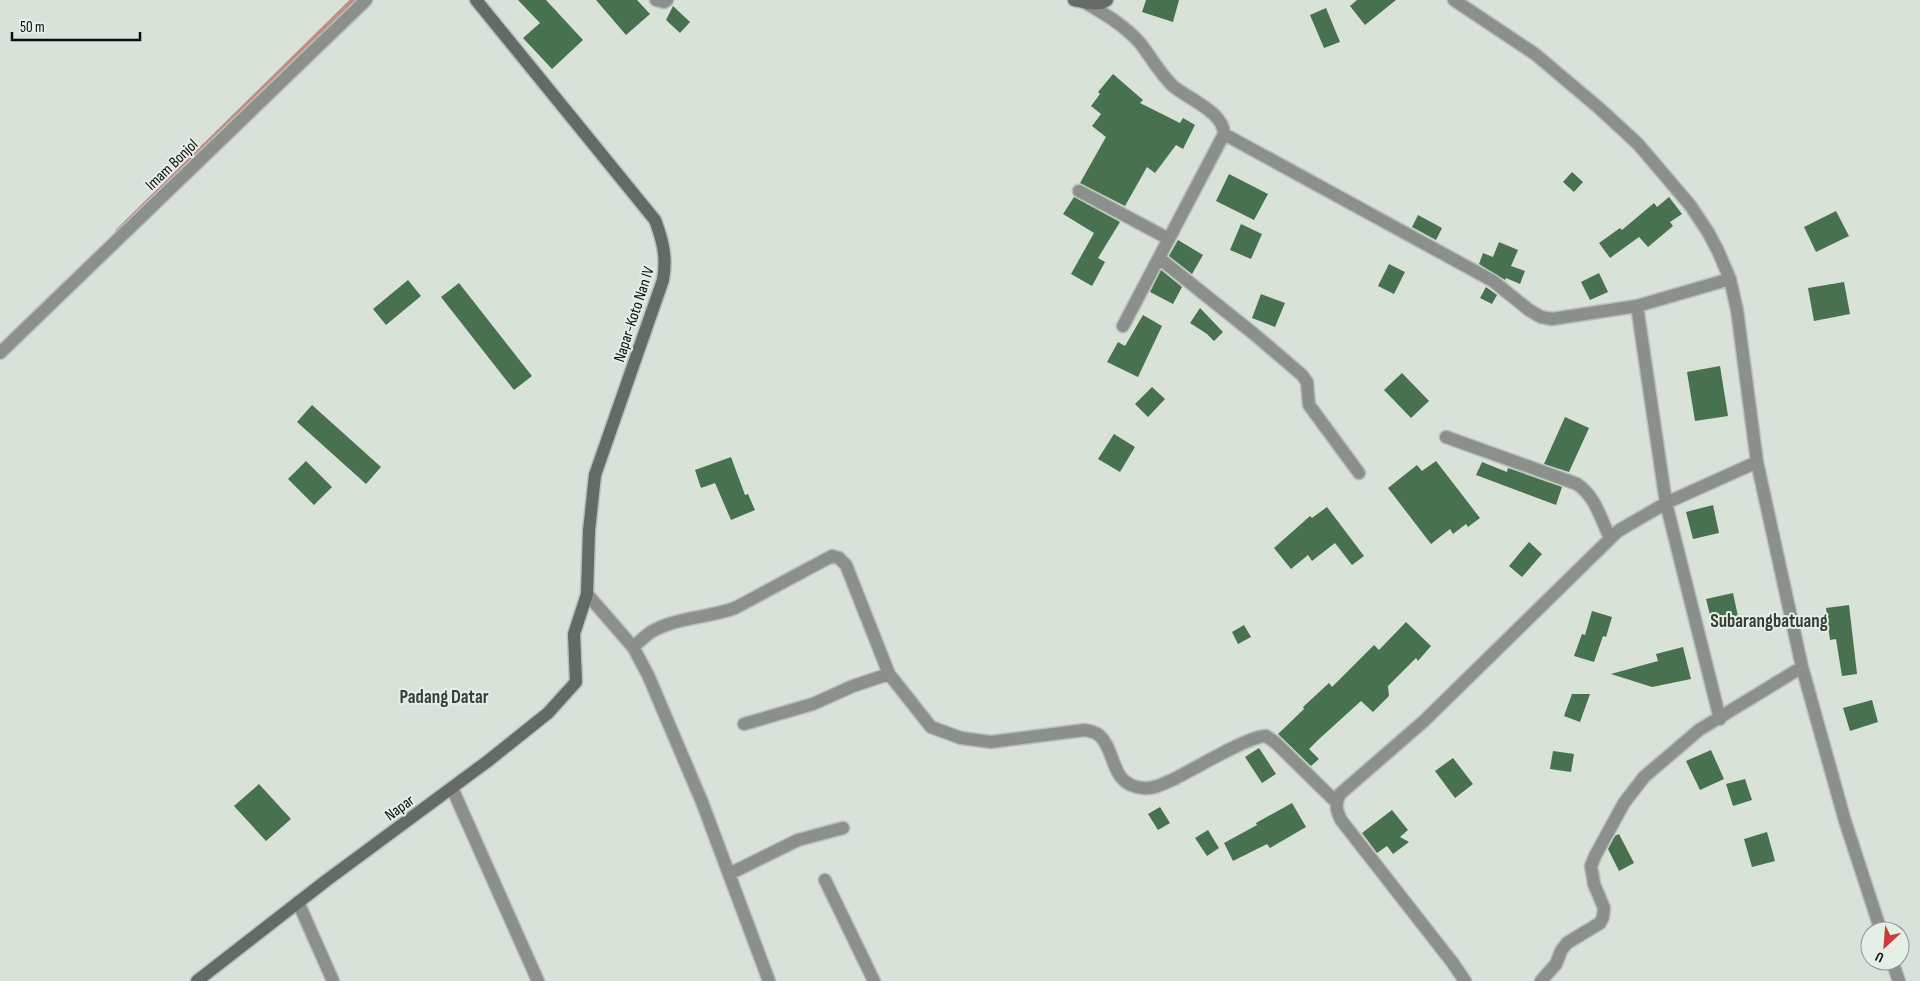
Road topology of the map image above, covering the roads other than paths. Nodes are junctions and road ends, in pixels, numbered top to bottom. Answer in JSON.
{"nodes":[{"id":1,"x":366,"y":0,"type":"edge"},
{"id":2,"x":476,"y":0,"type":"edge"},
{"id":3,"x":656,"y":0,"type":"edge"},
{"id":4,"x":667,"y":0,"type":"edge"},
{"id":5,"x":1454,"y":0,"type":"edge"},
{"id":6,"x":1082,"y":2,"type":"edge"},
{"id":7,"x":1105,"y":2,"type":"edge"},
{"id":8,"x":1224,"y":134,"type":"junction"},
{"id":9,"x":1079,"y":191,"type":"dead end"},
{"id":10,"x":1169,"y":239,"type":"junction"},
{"id":11,"x":1159,"y":258,"type":"junction"},
{"id":12,"x":1730,"y":279,"type":"junction"},
{"id":13,"x":1636,"y":306,"type":"junction"},
{"id":14,"x":1123,"y":326,"type":"dead end"},
{"id":15,"x":0,"y":353,"type":"edge"},
{"id":16,"x":1446,"y":437,"type":"dead end"},
{"id":17,"x":1757,"y":462,"type":"junction"},
{"id":18,"x":1359,"y":472,"type":"dead end"},
{"id":19,"x":1666,"y":504,"type":"junction"},
{"id":20,"x":1610,"y":538,"type":"junction"},
{"id":21,"x":587,"y":594,"type":"junction"},
{"id":22,"x":574,"y":634,"type":"joint"},
{"id":23,"x":633,"y":647,"type":"junction"},
{"id":24,"x":1802,"y":667,"type":"junction"},
{"id":25,"x":890,"y":674,"type":"junction"},
{"id":26,"x":1720,"y":719,"type":"junction"},
{"id":27,"x":744,"y":724,"type":"dead end"},
{"id":28,"x":452,"y":788,"type":"junction"},
{"id":29,"x":1336,"y":802,"type":"junction"},
{"id":30,"x":843,"y":828,"type":"dead end"},
{"id":31,"x":728,"y":874,"type":"junction"},
{"id":32,"x":825,"y":880,"type":"dead end"},
{"id":33,"x":298,"y":902,"type":"junction"},
{"id":34,"x":1878,"y":921,"type":"edge"},
{"id":35,"x":197,"y":981,"type":"edge"},
{"id":36,"x":333,"y":981,"type":"edge"},
{"id":37,"x":538,"y":981,"type":"edge"},
{"id":38,"x":769,"y":981,"type":"edge"},
{"id":39,"x":874,"y":981,"type":"edge"},
{"id":40,"x":1465,"y":981,"type":"edge"},
{"id":41,"x":1540,"y":981,"type":"edge"}],
"edges":[{"from":1,"to":15,"type":"street","name":"Imam Bonjol"},
{"from":2,"to":21,"type":"street","name":"Napar-Koto Nan IV"},
{"from":3,"to":4,"type":"street"},
{"from":5,"to":12,"type":"street"},
{"from":6,"to":7,"type":"street"},
{"from":6,"to":8,"type":"street"},
{"from":8,"to":10,"type":"street"},
{"from":8,"to":13,"type":"street"},
{"from":9,"to":10,"type":"street"},
{"from":10,"to":11,"type":"street"},
{"from":11,"to":14,"type":"street"},
{"from":11,"to":18,"type":"street"},
{"from":12,"to":13,"type":"street"},
{"from":12,"to":17,"type":"street"},
{"from":13,"to":19,"type":"street"},
{"from":16,"to":20,"type":"street"},
{"from":17,"to":19,"type":"street"},
{"from":17,"to":24,"type":"street"},
{"from":19,"to":20,"type":"street"},
{"from":19,"to":26,"type":"street"},
{"from":20,"to":29,"type":"street"},
{"from":21,"to":22,"type":"street","name":"Napar-Koto Nan IV"},
{"from":21,"to":23,"type":"street"},
{"from":22,"to":28,"type":"street","name":"Napar"},
{"from":23,"to":25,"type":"street"},
{"from":23,"to":31,"type":"street"},
{"from":24,"to":26,"type":"street"},
{"from":24,"to":34,"type":"street"},
{"from":25,"to":27,"type":"street"},
{"from":25,"to":29,"type":"street"},
{"from":26,"to":41,"type":"street"},
{"from":28,"to":33,"type":"street","name":"Napar"},
{"from":28,"to":37,"type":"street"},
{"from":29,"to":40,"type":"street"},
{"from":30,"to":31,"type":"street"},
{"from":31,"to":38,"type":"street"},
{"from":32,"to":39,"type":"street"},
{"from":33,"to":35,"type":"street","name":"Napar"},
{"from":33,"to":36,"type":"street"}]}
